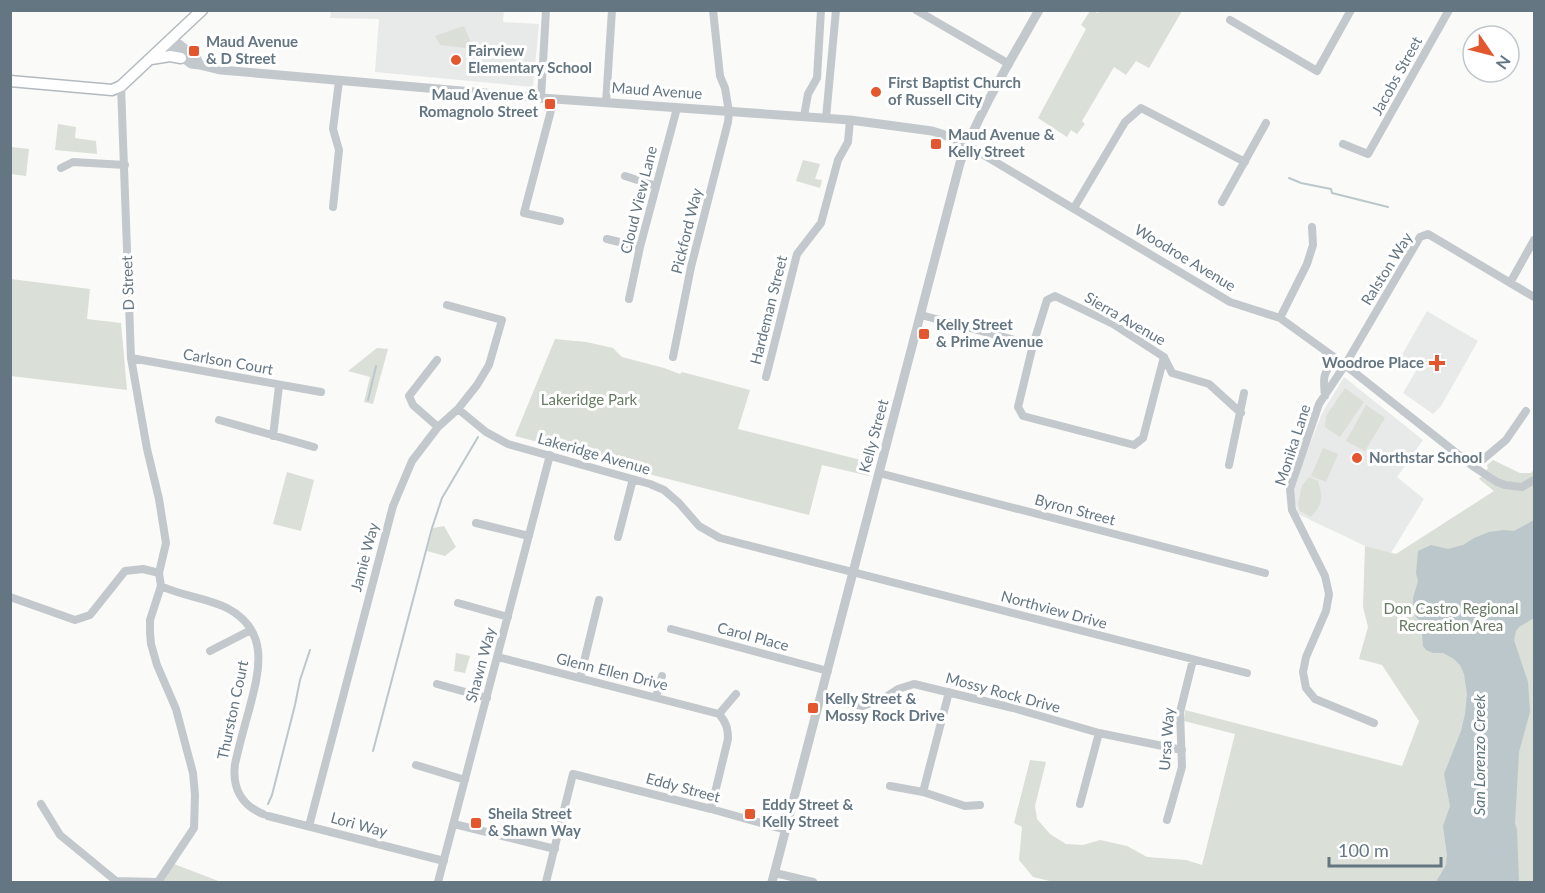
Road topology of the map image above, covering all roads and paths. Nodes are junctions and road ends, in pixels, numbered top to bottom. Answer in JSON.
{"nodes":[{"id":1,"x":202,"y":10,"type":"edge"},
{"id":2,"x":546,"y":10,"type":"edge"},
{"id":3,"x":612,"y":10,"type":"edge"},
{"id":4,"x":713,"y":10,"type":"edge"},
{"id":5,"x":821,"y":10,"type":"edge"},
{"id":6,"x":836,"y":10,"type":"edge"},
{"id":7,"x":916,"y":10,"type":"edge"},
{"id":8,"x":1039,"y":10,"type":"edge"},
{"id":9,"x":1351,"y":10,"type":"edge"},
{"id":10,"x":1449,"y":10,"type":"edge"},
{"id":11,"x":1230,"y":20,"type":"dead end"},
{"id":12,"x":167,"y":43,"type":"junction"},
{"id":13,"x":181,"y":58,"type":"junction"},
{"id":14,"x":151,"y":59,"type":"junction"},
{"id":15,"x":1009,"y":64,"type":"junction"},
{"id":16,"x":200,"y":65,"type":"junction"},
{"id":17,"x":10,"y":81,"type":"edge"},
{"id":18,"x":339,"y":81,"type":"junction"},
{"id":19,"x":121,"y":86,"type":"junction"},
{"id":20,"x":541,"y":98,"type":"junction"},
{"id":21,"x":554,"y":99,"type":"junction"},
{"id":22,"x":606,"y":103,"type":"junction"},
{"id":23,"x":677,"y":108,"type":"junction"},
{"id":24,"x":729,"y":111,"type":"junction"},
{"id":25,"x":804,"y":116,"type":"junction"},
{"id":26,"x":826,"y":118,"type":"junction"},
{"id":27,"x":850,"y":120,"type":"junction"},
{"id":28,"x":1266,"y":123,"type":"dead end"},
{"id":29,"x":1343,"y":144,"type":"dead end"},
{"id":30,"x":966,"y":145,"type":"junction"},
{"id":31,"x":1245,"y":162,"type":"junction"},
{"id":32,"x":124,"y":165,"type":"junction"},
{"id":33,"x":61,"y":168,"type":"dead end"},
{"id":34,"x":625,"y":176,"type":"dead end"},
{"id":35,"x":656,"y":186,"type":"junction"},
{"id":36,"x":1222,"y":202,"type":"dead end"},
{"id":37,"x":333,"y":207,"type":"dead end"},
{"id":38,"x":1074,"y":208,"type":"junction"},
{"id":39,"x":560,"y":221,"type":"dead end"},
{"id":40,"x":1312,"y":227,"type":"dead end"},
{"id":41,"x":607,"y":239,"type":"dead end"},
{"id":42,"x":1534,"y":240,"type":"edge"},
{"id":43,"x":640,"y":247,"type":"junction"},
{"id":44,"x":1510,"y":283,"type":"junction"},
{"id":45,"x":1534,"y":297,"type":"edge"},
{"id":46,"x":629,"y":299,"type":"dead end"},
{"id":47,"x":447,"y":305,"type":"dead end"},
{"id":48,"x":921,"y":315,"type":"junction"},
{"id":49,"x":1280,"y":318,"type":"junction"},
{"id":50,"x":1033,"y":345,"type":"junction"},
{"id":51,"x":673,"y":357,"type":"dead end"},
{"id":52,"x":1164,"y":357,"type":"junction"},
{"id":53,"x":131,"y":358,"type":"junction"},
{"id":54,"x":1334,"y":358,"type":"junction"},
{"id":55,"x":437,"y":360,"type":"dead end"},
{"id":56,"x":1345,"y":365,"type":"junction"},
{"id":57,"x":766,"y":377,"type":"dead end"},
{"id":58,"x":279,"y":386,"type":"junction"},
{"id":59,"x":321,"y":392,"type":"dead end"},
{"id":60,"x":1244,"y":393,"type":"dead end"},
{"id":61,"x":1325,"y":396,"type":"junction"},
{"id":62,"x":458,"y":409,"type":"junction"},
{"id":63,"x":1526,"y":411,"type":"dead end"},
{"id":64,"x":1240,"y":413,"type":"junction"},
{"id":65,"x":219,"y":420,"type":"dead end"},
{"id":66,"x":438,"y":427,"type":"junction"},
{"id":67,"x":273,"y":436,"type":"junction"},
{"id":68,"x":314,"y":447,"type":"dead end"},
{"id":69,"x":550,"y":455,"type":"junction"},
{"id":70,"x":1229,"y":465,"type":"dead end"},
{"id":71,"x":1474,"y":467,"type":"junction"},
{"id":72,"x":879,"y":473,"type":"junction"},
{"id":73,"x":633,"y":479,"type":"junction"},
{"id":74,"x":1534,"y":480,"type":"edge"},
{"id":75,"x":476,"y":523,"type":"dead end"},
{"id":76,"x":529,"y":536,"type":"junction"},
{"id":77,"x":618,"y":537,"type":"dead end"},
{"id":78,"x":854,"y":572,"type":"junction"},
{"id":79,"x":159,"y":573,"type":"junction"},
{"id":80,"x":1265,"y":573,"type":"dead end"},
{"id":81,"x":161,"y":586,"type":"junction"},
{"id":82,"x":10,"y":597,"type":"edge"},
{"id":83,"x":599,"y":600,"type":"dead end"},
{"id":84,"x":458,"y":603,"type":"dead end"},
{"id":85,"x":508,"y":617,"type":"junction"},
{"id":86,"x":671,"y":629,"type":"dead end"},
{"id":87,"x":251,"y":630,"type":"junction"},
{"id":88,"x":210,"y":651,"type":"dead end"},
{"id":89,"x":498,"y":657,"type":"junction"},
{"id":90,"x":1193,"y":660,"type":"junction"},
{"id":91,"x":828,"y":671,"type":"junction"},
{"id":92,"x":1247,"y":674,"type":"dead end"},
{"id":93,"x":662,"y":676,"type":"dead end"},
{"id":94,"x":580,"y":678,"type":"junction"},
{"id":95,"x":437,"y":684,"type":"dead end"},
{"id":96,"x":949,"y":692,"type":"junction"},
{"id":97,"x":736,"y":694,"type":"dead end"},
{"id":98,"x":656,"y":697,"type":"junction"},
{"id":99,"x":487,"y":698,"type":"junction"},
{"id":100,"x":820,"y":698,"type":"junction"},
{"id":101,"x":719,"y":714,"type":"junction"},
{"id":102,"x":1374,"y":723,"type":"dead end"},
{"id":103,"x":1099,"y":733,"type":"junction"},
{"id":104,"x":1182,"y":750,"type":"junction"},
{"id":105,"x":416,"y":765,"type":"dead end"},
{"id":106,"x":465,"y":780,"type":"junction"},
{"id":107,"x":890,"y":786,"type":"dead end"},
{"id":108,"x":923,"y":792,"type":"junction"},
{"id":109,"x":41,"y":804,"type":"dead end"},
{"id":110,"x":1080,"y":804,"type":"dead end"},
{"id":111,"x":980,"y":805,"type":"dead end"},
{"id":112,"x":711,"y":809,"type":"junction"},
{"id":113,"x":265,"y":815,"type":"joint"},
{"id":114,"x":1167,"y":820,"type":"dead end"},
{"id":115,"x":454,"y":824,"type":"junction"},
{"id":116,"x":309,"y":826,"type":"junction"},
{"id":117,"x":786,"y":830,"type":"junction"},
{"id":118,"x":555,"y":849,"type":"junction"},
{"id":119,"x":444,"y":861,"type":"junction"},
{"id":120,"x":774,"y":878,"type":"edge"},
{"id":121,"x":438,"y":882,"type":"edge"},
{"id":122,"x":546,"y":882,"type":"edge"},
{"id":123,"x":813,"y":882,"type":"edge"}],
"edges":[{"from":1,"to":12,"type":"main road"},
{"from":2,"to":20,"type":"street"},
{"from":3,"to":22,"type":"street"},
{"from":4,"to":24,"type":"street"},
{"from":5,"to":25,"type":"street"},
{"from":6,"to":26,"type":"street"},
{"from":7,"to":15,"type":"street"},
{"from":8,"to":15,"type":"street","name":"Kelly Street"},
{"from":9,"to":11,"type":"street"},
{"from":10,"to":29,"type":"street","name":"Jacobs Street"},
{"from":12,"to":13,"type":"street","name":"Maud Avenue"},
{"from":12,"to":14,"type":"main road"},
{"from":12,"to":16,"type":"street"},
{"from":13,"to":14,"type":"main road"},
{"from":13,"to":16,"type":"street","name":"Maud Avenue"},
{"from":14,"to":19,"type":"main road"},
{"from":15,"to":30,"type":"street","name":"Kelly Street"},
{"from":16,"to":18,"type":"street","name":"Maud Avenue"},
{"from":17,"to":19,"type":"main road"},
{"from":18,"to":20,"type":"street","name":"Maud Avenue"},
{"from":18,"to":37,"type":"street"},
{"from":19,"to":32,"type":"street","name":"D Street"},
{"from":20,"to":21,"type":"street","name":"Maud Avenue"},
{"from":21,"to":22,"type":"street","name":"Maud Avenue"},
{"from":21,"to":39,"type":"street"},
{"from":22,"to":23,"type":"street","name":"Maud Avenue"},
{"from":23,"to":24,"type":"street","name":"Maud Avenue"},
{"from":23,"to":35,"type":"street","name":"Cloud View Lane"},
{"from":24,"to":25,"type":"street","name":"Maud Avenue"},
{"from":24,"to":51,"type":"street","name":"Pickford Way"},
{"from":25,"to":26,"type":"street","name":"Maud Avenue"},
{"from":26,"to":27,"type":"street","name":"Maud Avenue"},
{"from":27,"to":30,"type":"street","name":"Maud Avenue"},
{"from":27,"to":57,"type":"street","name":"Hardeman Street"},
{"from":28,"to":31,"type":"street"},
{"from":30,"to":38,"type":"street","name":"Woodroe Avenue"},
{"from":30,"to":48,"type":"street","name":"Kelly Street"},
{"from":31,"to":36,"type":"street"},
{"from":31,"to":38,"type":"street"},
{"from":32,"to":33,"type":"street"},
{"from":32,"to":53,"type":"street","name":"D Street"},
{"from":34,"to":35,"type":"street"},
{"from":35,"to":43,"type":"street","name":"Cloud View Lane"},
{"from":38,"to":49,"type":"street","name":"Woodroe Avenue"},
{"from":40,"to":49,"type":"street"},
{"from":41,"to":43,"type":"street"},
{"from":42,"to":44,"type":"street"},
{"from":43,"to":46,"type":"street","name":"Cloud View Lane"},
{"from":44,"to":45,"type":"street","name":"Ralston Way"},
{"from":44,"to":56,"type":"street","name":"Ralston Way"},
{"from":47,"to":62,"type":"street","name":"Jamie Way"},
{"from":48,"to":50,"type":"street"},
{"from":48,"to":72,"type":"street","name":"Kelly Street"},
{"from":49,"to":54,"type":"street","name":"Woodroe Avenue"},
{"from":50,"to":52,"type":"street","name":"Sierra Avenue"},
{"from":50,"to":52,"type":"street"},
{"from":52,"to":64,"type":"street","name":"Sierra Avenue"},
{"from":53,"to":58,"type":"street","name":"Carlson Court"},
{"from":53,"to":79,"type":"street","name":"D Street"},
{"from":54,"to":56,"type":"street","name":"Woodroe Avenue"},
{"from":54,"to":61,"type":"street","name":"Monika Lane"},
{"from":55,"to":66,"type":"street"},
{"from":56,"to":61,"type":"street","name":"Monika Lane"},
{"from":56,"to":71,"type":"street","name":"Woodroe Avenue"},
{"from":58,"to":59,"type":"street","name":"Carlson Court"},
{"from":58,"to":67,"type":"street"},
{"from":60,"to":64,"type":"street"},
{"from":61,"to":102,"type":"street","name":"Monika Lane"},
{"from":62,"to":66,"type":"street","name":"Jamie Way"},
{"from":62,"to":69,"type":"street","name":"Lakeridge Avenue"},
{"from":63,"to":71,"type":"street"},
{"from":64,"to":70,"type":"street"},
{"from":65,"to":67,"type":"street"},
{"from":66,"to":116,"type":"street","name":"Jamie Way"},
{"from":67,"to":68,"type":"street"},
{"from":69,"to":73,"type":"street","name":"Lakeridge Avenue"},
{"from":69,"to":76,"type":"street","name":"Shawn Way"},
{"from":71,"to":74,"type":"street","name":"Woodroe Avenue"},
{"from":72,"to":78,"type":"street","name":"Kelly Street"},
{"from":72,"to":80,"type":"street","name":"Byron Street"},
{"from":73,"to":77,"type":"street"},
{"from":73,"to":78,"type":"street","name":"Lakeridge Avenue"},
{"from":75,"to":76,"type":"street"},
{"from":76,"to":85,"type":"street","name":"Shawn Way"},
{"from":78,"to":90,"type":"street","name":"Northview Drive"},
{"from":78,"to":91,"type":"street","name":"Kelly Street"},
{"from":79,"to":81,"type":"street","name":"D Street"},
{"from":79,"to":82,"type":"street"},
{"from":81,"to":87,"type":"street"},
{"from":81,"to":109,"type":"street"},
{"from":83,"to":94,"type":"street"},
{"from":84,"to":85,"type":"street"},
{"from":85,"to":89,"type":"street","name":"Shawn Way"},
{"from":86,"to":91,"type":"street","name":"Carol Place"},
{"from":87,"to":88,"type":"street"},
{"from":87,"to":113,"type":"street","name":"Thurston Court"},
{"from":89,"to":94,"type":"street","name":"Glenn Ellen Drive"},
{"from":89,"to":99,"type":"street","name":"Shawn Way"},
{"from":90,"to":92,"type":"street","name":"Northview Drive"},
{"from":90,"to":104,"type":"street","name":"Ursa Way"},
{"from":91,"to":100,"type":"street","name":"Kelly Street"},
{"from":93,"to":98,"type":"street"},
{"from":94,"to":98,"type":"street","name":"Glenn Ellen Drive"},
{"from":95,"to":99,"type":"street"},
{"from":96,"to":100,"type":"street","name":"Mossy Rock Drive"},
{"from":96,"to":103,"type":"street","name":"Mossy Rock Drive"},
{"from":96,"to":108,"type":"street"},
{"from":97,"to":101,"type":"street"},
{"from":98,"to":101,"type":"street","name":"Glenn Ellen Drive"},
{"from":99,"to":106,"type":"street","name":"Shawn Way"},
{"from":100,"to":117,"type":"street","name":"Kelly Street"},
{"from":101,"to":112,"type":"street"},
{"from":103,"to":104,"type":"street","name":"Mossy Rock Drive"},
{"from":103,"to":110,"type":"street"},
{"from":104,"to":114,"type":"street","name":"Ursa Way"},
{"from":105,"to":106,"type":"street"},
{"from":106,"to":115,"type":"street","name":"Shawn Way"},
{"from":107,"to":108,"type":"street"},
{"from":108,"to":111,"type":"street"},
{"from":112,"to":117,"type":"street","name":"Eddy Street"},
{"from":112,"to":118,"type":"street","name":"Eddy Street"},
{"from":113,"to":116,"type":"street","name":"Lori Way"},
{"from":115,"to":118,"type":"street"},
{"from":115,"to":119,"type":"street","name":"Shawn Way"},
{"from":116,"to":119,"type":"street","name":"Lori Way"},
{"from":117,"to":120,"type":"street","name":"Kelly Street"},
{"from":118,"to":122,"type":"street"},
{"from":119,"to":121,"type":"street","name":"Shawn Way"},
{"from":120,"to":123,"type":"street"}]}
